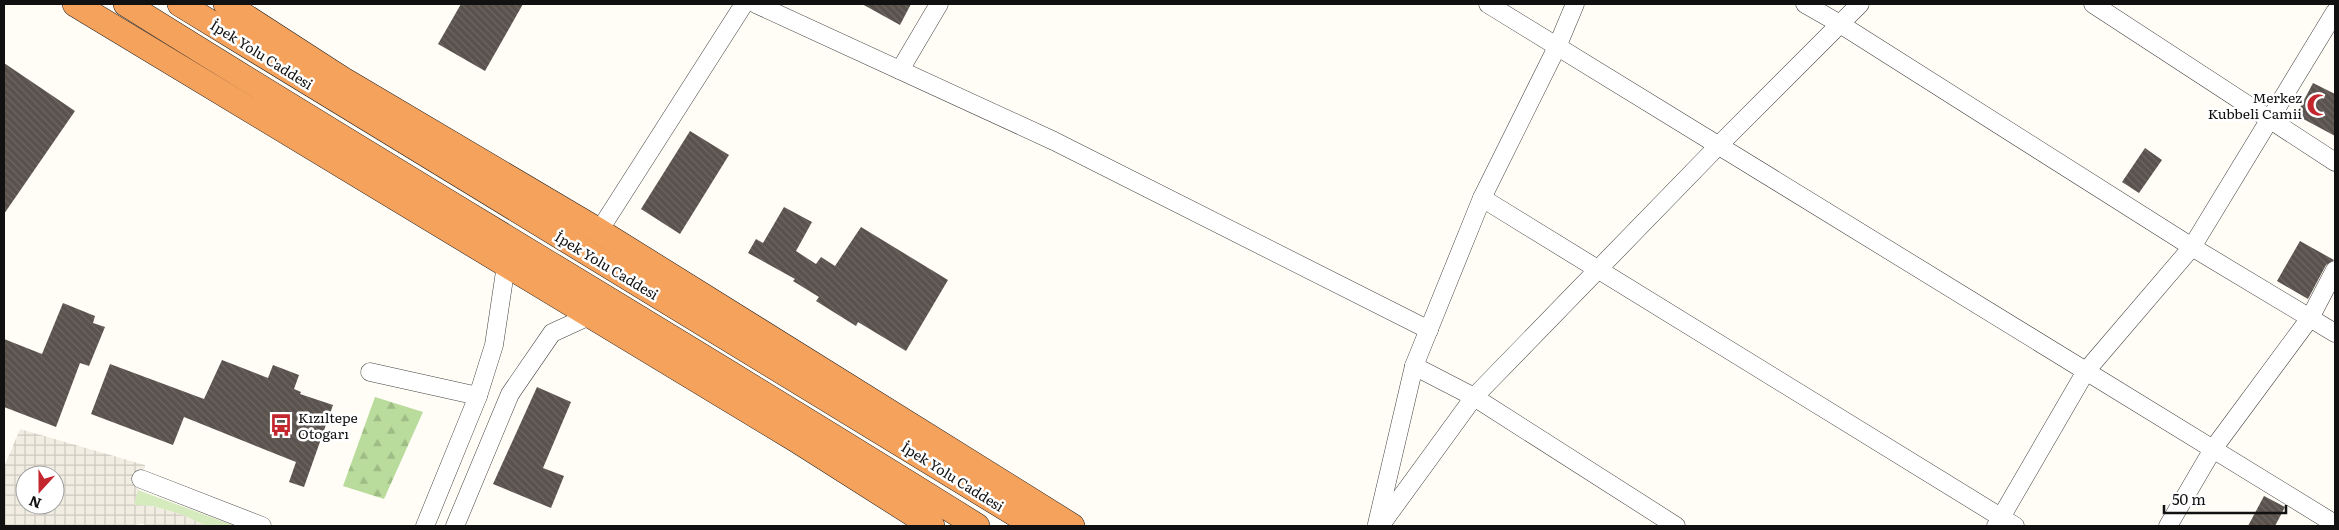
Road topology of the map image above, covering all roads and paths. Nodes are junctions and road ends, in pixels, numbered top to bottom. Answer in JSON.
{"nodes":[{"id":1,"x":75,"y":4,"type":"edge"},
{"id":2,"x":126,"y":4,"type":"edge"},
{"id":3,"x":180,"y":4,"type":"edge"},
{"id":4,"x":226,"y":4,"type":"edge"},
{"id":5,"x":744,"y":4,"type":"edge"},
{"id":6,"x":756,"y":4,"type":"edge"},
{"id":7,"x":939,"y":4,"type":"edge"},
{"id":8,"x":1488,"y":4,"type":"edge"},
{"id":9,"x":1575,"y":4,"type":"edge"},
{"id":10,"x":1805,"y":4,"type":"edge"},
{"id":11,"x":1860,"y":4,"type":"edge"},
{"id":12,"x":2093,"y":4,"type":"edge"},
{"id":13,"x":2329,"y":4,"type":"edge"},
{"id":14,"x":2335,"y":10,"type":"edge"},
{"id":15,"x":1840,"y":24,"type":"junction"},
{"id":16,"x":1557,"y":48,"type":"junction"},
{"id":17,"x":900,"y":70,"type":"junction"},
{"id":18,"x":2269,"y":120,"type":"junction"},
{"id":19,"x":1718,"y":146,"type":"junction"},
{"id":20,"x":2335,"y":162,"type":"edge"},
{"id":21,"x":1482,"y":198,"type":"junction"},
{"id":22,"x":599,"y":231,"type":"junction"},
{"id":23,"x":2192,"y":247,"type":"junction"},
{"id":24,"x":506,"y":265,"type":"junction"},
{"id":25,"x":1598,"y":269,"type":"junction"},
{"id":26,"x":2335,"y":270,"type":"edge"},
{"id":27,"x":589,"y":316,"type":"junction"},
{"id":28,"x":2310,"y":318,"type":"junction"},
{"id":29,"x":1429,"y":330,"type":"junction"},
{"id":30,"x":2335,"y":333,"type":"edge"},
{"id":31,"x":1414,"y":366,"type":"junction"},
{"id":32,"x":2086,"y":371,"type":"junction"},
{"id":33,"x":370,"y":372,"type":"dead end"},
{"id":34,"x":478,"y":396,"type":"junction"},
{"id":35,"x":1474,"y":396,"type":"junction"},
{"id":36,"x":2213,"y":449,"type":"junction"},
{"id":37,"x":140,"y":480,"type":"dead end"},
{"id":38,"x":2004,"y":523,"type":"edge"},
{"id":39,"x":2335,"y":524,"type":"edge"},
{"id":40,"x":262,"y":526,"type":"edge"},
{"id":41,"x":425,"y":526,"type":"edge"},
{"id":42,"x":454,"y":526,"type":"edge"},
{"id":43,"x":932,"y":526,"type":"edge"},
{"id":44,"x":978,"y":526,"type":"edge"},
{"id":45,"x":1034,"y":526,"type":"edge"},
{"id":46,"x":1072,"y":526,"type":"edge"},
{"id":47,"x":1378,"y":526,"type":"edge"},
{"id":48,"x":1676,"y":526,"type":"edge"},
{"id":49,"x":2168,"y":526,"type":"edge"}],
"edges":[{"from":1,"to":24,"type":"highway"},
{"from":2,"to":44,"type":"highway","name":"İpek Yolu Caddesi"},
{"from":3,"to":45,"type":"highway","name":"İpek Yolu Caddesi"},
{"from":4,"to":22,"type":"highway"},
{"from":5,"to":22,"type":"street"},
{"from":6,"to":17,"type":"street"},
{"from":7,"to":17,"type":"street"},
{"from":8,"to":16,"type":"street"},
{"from":9,"to":16,"type":"street"},
{"from":10,"to":15,"type":"street"},
{"from":11,"to":15,"type":"street"},
{"from":12,"to":18,"type":"street"},
{"from":13,"to":14,"type":"street"},
{"from":14,"to":18,"type":"street"},
{"from":15,"to":19,"type":"street"},
{"from":15,"to":23,"type":"street"},
{"from":16,"to":19,"type":"street"},
{"from":16,"to":21,"type":"street"},
{"from":17,"to":29,"type":"street"},
{"from":18,"to":20,"type":"street"},
{"from":18,"to":23,"type":"street"},
{"from":19,"to":25,"type":"street"},
{"from":19,"to":32,"type":"street"},
{"from":21,"to":25,"type":"street"},
{"from":21,"to":29,"type":"street"},
{"from":22,"to":46,"type":"highway"},
{"from":23,"to":28,"type":"street"},
{"from":23,"to":32,"type":"street"},
{"from":24,"to":27,"type":"highway"},
{"from":24,"to":34,"type":"street"},
{"from":25,"to":35,"type":"street"},
{"from":25,"to":38,"type":"street"},
{"from":26,"to":28,"type":"street"},
{"from":27,"to":42,"type":"street"},
{"from":27,"to":43,"type":"highway"},
{"from":28,"to":30,"type":"street"},
{"from":28,"to":36,"type":"street"},
{"from":29,"to":31,"type":"street"},
{"from":31,"to":35,"type":"street"},
{"from":31,"to":47,"type":"street"},
{"from":32,"to":36,"type":"street"},
{"from":32,"to":38,"type":"street"},
{"from":33,"to":34,"type":"street"},
{"from":34,"to":41,"type":"street"},
{"from":35,"to":47,"type":"street"},
{"from":35,"to":48,"type":"street"},
{"from":36,"to":39,"type":"street"},
{"from":36,"to":49,"type":"street"},
{"from":37,"to":40,"type":"street"}]}
